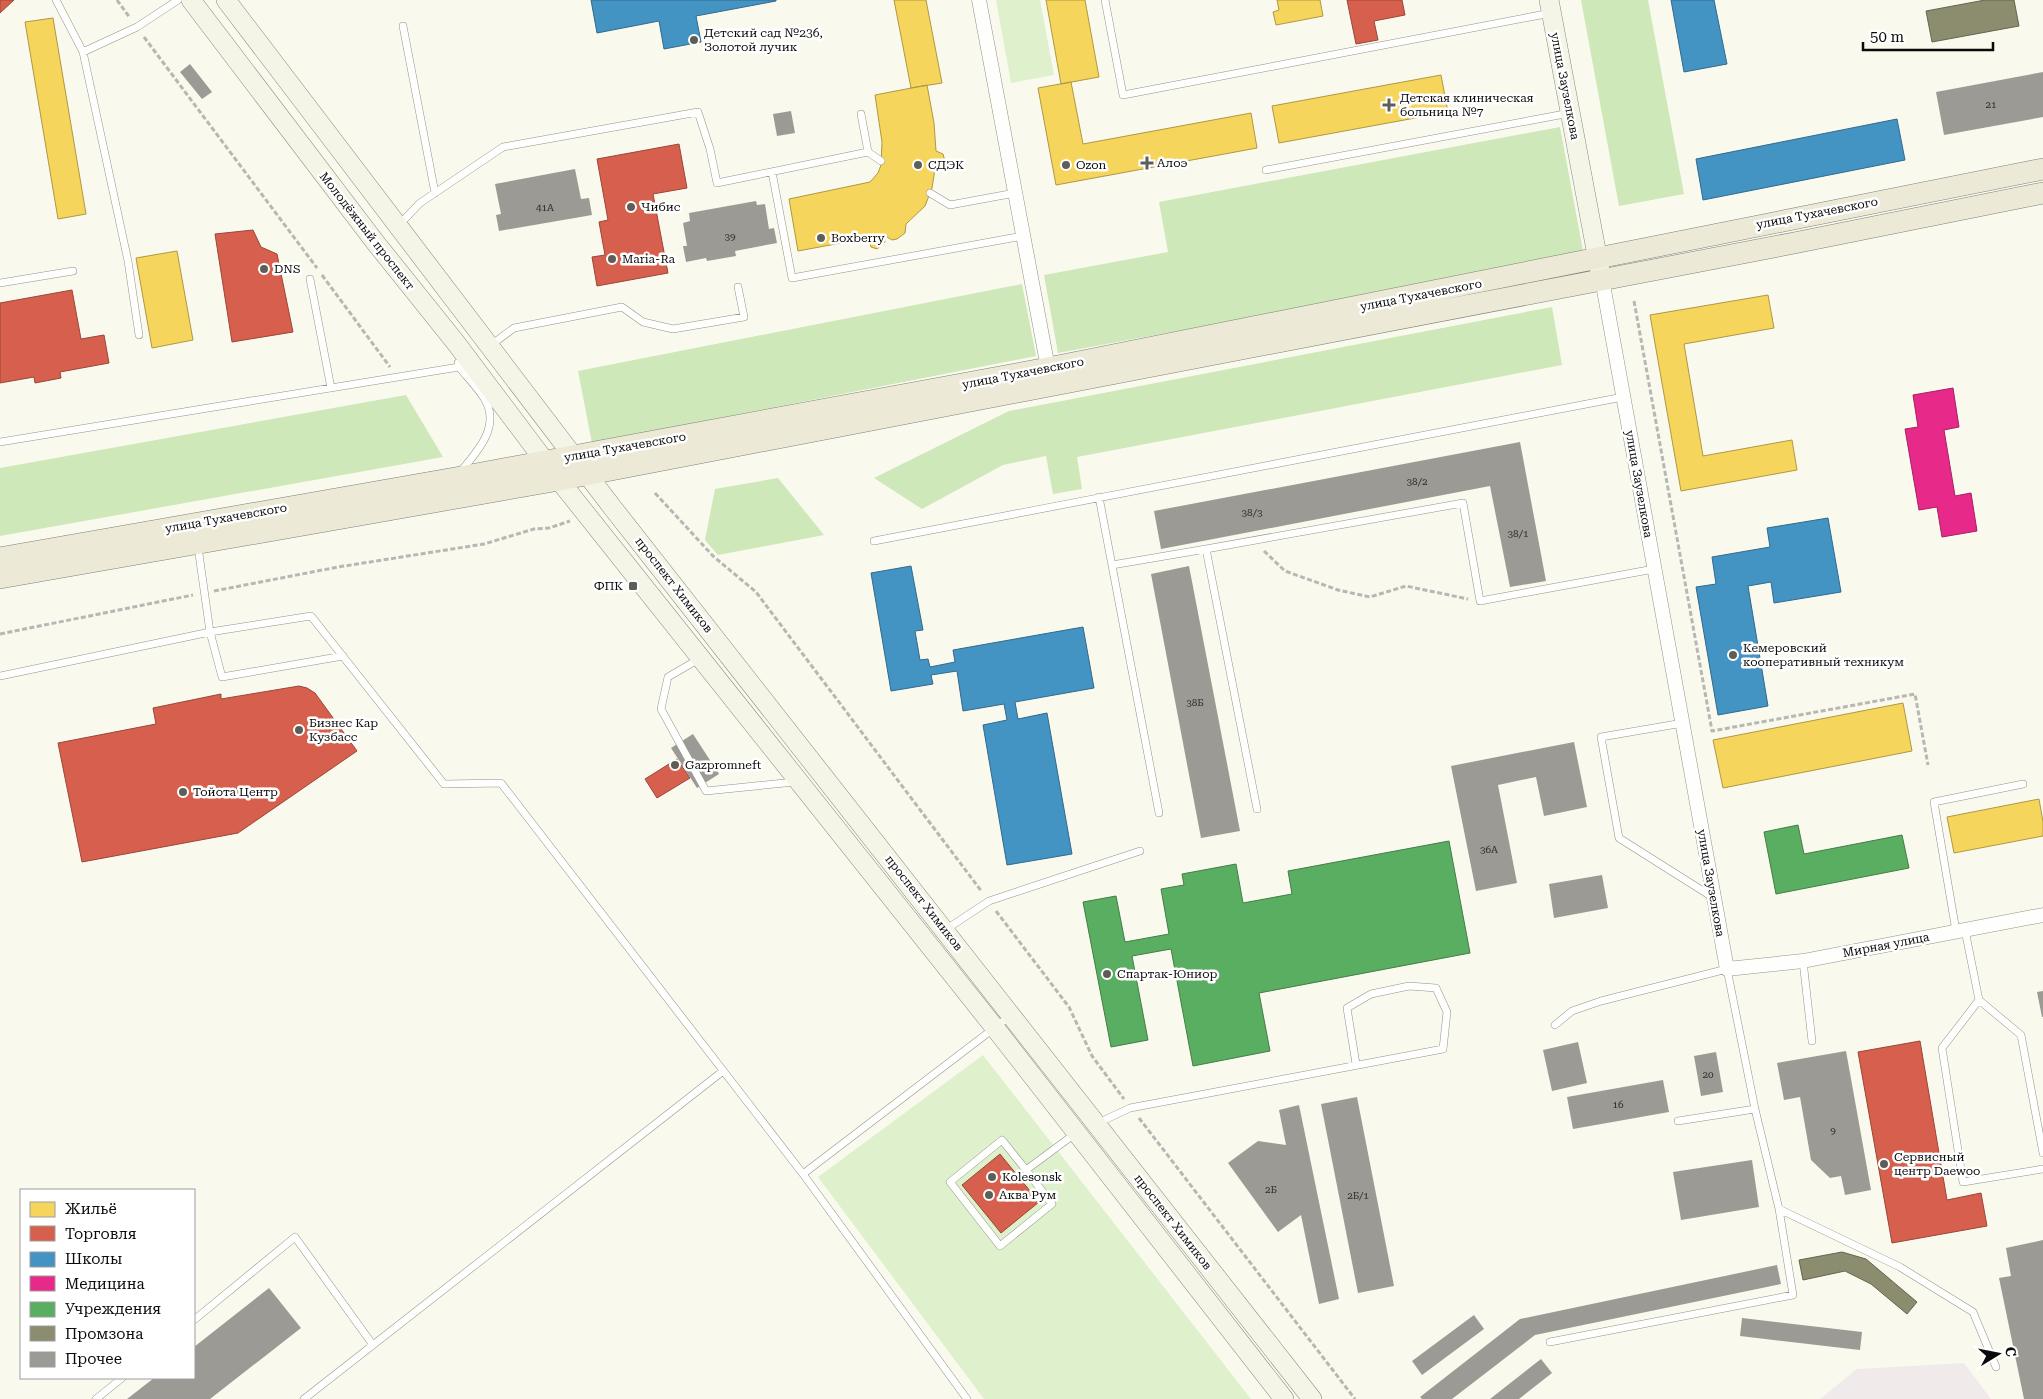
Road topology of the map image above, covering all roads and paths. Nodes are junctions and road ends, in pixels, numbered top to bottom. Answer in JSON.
{"nodes":[{"id":1,"x":56,"y":0,"type":"edge"},
{"id":2,"x":117,"y":0,"type":"edge"},
{"id":3,"x":178,"y":0,"type":"edge"},
{"id":4,"x":191,"y":0,"type":"edge"},
{"id":5,"x":226,"y":0,"type":"edge"},
{"id":6,"x":979,"y":0,"type":"edge"},
{"id":7,"x":1105,"y":0,"type":"edge"},
{"id":8,"x":1550,"y":6,"type":"edge"},
{"id":9,"x":403,"y":26,"type":"dead end"},
{"id":10,"x":137,"y":27,"type":"junction"},
{"id":11,"x":83,"y":52,"type":"junction"},
{"id":12,"x":1570,"y":113,"type":"junction"},
{"id":13,"x":862,"y":114,"type":"dead end"},
{"id":14,"x":868,"y":152,"type":"junction"},
{"id":15,"x":881,"y":161,"type":"dead end"},
{"id":16,"x":2043,"y":169,"type":"edge"},
{"id":17,"x":1266,"y":170,"type":"dead end"},
{"id":18,"x":772,"y":172,"type":"junction"},
{"id":19,"x":435,"y":193,"type":"junction"},
{"id":20,"x":930,"y":193,"type":"dead end"},
{"id":21,"x":1015,"y":193,"type":"junction"},
{"id":22,"x":2043,"y":193,"type":"edge"},
{"id":23,"x":397,"y":226,"type":"junction"},
{"id":24,"x":1023,"y":236,"type":"junction"},
{"id":25,"x":1597,"y":258,"type":"junction"},
{"id":26,"x":73,"y":271,"type":"dead end"},
{"id":27,"x":310,"y":279,"type":"dead end"},
{"id":28,"x":1602,"y":279,"type":"junction"},
{"id":29,"x":0,"y":283,"type":"edge"},
{"id":30,"x":738,"y":288,"type":"dead end"},
{"id":31,"x":1634,"y":301,"type":"dead end"},
{"id":32,"x":139,"y":335,"type":"dead end"},
{"id":33,"x":456,"y":343,"type":"junction"},
{"id":34,"x":489,"y":346,"type":"junction"},
{"id":35,"x":458,"y":367,"type":"junction"},
{"id":36,"x":1048,"y":368,"type":"junction"},
{"id":37,"x":398,"y":377,"type":"junction"},
{"id":38,"x":330,"y":388,"type":"junction"},
{"id":39,"x":1623,"y":397,"type":"junction"},
{"id":40,"x":0,"y":442,"type":"edge"},
{"id":41,"x":574,"y":456,"type":"junction"},
{"id":42,"x":545,"y":462,"type":"junction"},
{"id":43,"x":588,"y":474,"type":"junction"},
{"id":44,"x":455,"y":478,"type":"junction"},
{"id":45,"x":559,"y":480,"type":"junction"},
{"id":46,"x":655,"y":493,"type":"dead end"},
{"id":47,"x":1099,"y":497,"type":"junction"},
{"id":48,"x":577,"y":519,"type":"dead end"},
{"id":49,"x":1253,"y":540,"type":"junction"},
{"id":50,"x":874,"y":541,"type":"dead end"},
{"id":51,"x":197,"y":544,"type":"junction"},
{"id":52,"x":1206,"y":549,"type":"junction"},
{"id":53,"x":0,"y":558,"type":"edge"},
{"id":54,"x":1112,"y":565,"type":"junction"},
{"id":55,"x":1654,"y":569,"type":"junction"},
{"id":56,"x":0,"y":578,"type":"edge"},
{"id":57,"x":204,"y":592,"type":"junction"},
{"id":58,"x":1480,"y":601,"type":"junction"},
{"id":59,"x":210,"y":632,"type":"junction"},
{"id":60,"x":0,"y":634,"type":"edge"},
{"id":61,"x":343,"y":656,"type":"junction"},
{"id":62,"x":702,"y":658,"type":"junction"},
{"id":63,"x":0,"y":676,"type":"edge"},
{"id":64,"x":1682,"y":723,"type":"junction"},
{"id":65,"x":1928,"y":765,"type":"dead end"},
{"id":66,"x":800,"y":782,"type":"junction"},
{"id":67,"x":2022,"y":784,"type":"dead end"},
{"id":68,"x":1257,"y":809,"type":"dead end"},
{"id":69,"x":1159,"y":813,"type":"dead end"},
{"id":70,"x":1140,"y":851,"type":"dead end"},
{"id":71,"x":1714,"y":898,"type":"junction"},
{"id":72,"x":989,"y":900,"type":"junction"},
{"id":73,"x":2043,"y":915,"type":"edge"},
{"id":74,"x":945,"y":930,"type":"junction"},
{"id":75,"x":1960,"y":930,"type":"junction"},
{"id":76,"x":1803,"y":961,"type":"junction"},
{"id":77,"x":1727,"y":968,"type":"junction"},
{"id":78,"x":1979,"y":1000,"type":"junction"},
{"id":79,"x":1012,"y":1015,"type":"junction"},
{"id":80,"x":1555,"y":1025,"type":"dead end"},
{"id":81,"x":995,"y":1028,"type":"junction"},
{"id":82,"x":1812,"y":1041,"type":"dead end"},
{"id":83,"x":1356,"y":1064,"type":"junction"},
{"id":84,"x":723,"y":1071,"type":"junction"},
{"id":85,"x":1130,"y":1108,"type":"junction"},
{"id":86,"x":1755,"y":1109,"type":"junction"},
{"id":87,"x":1678,"y":1122,"type":"dead end"},
{"id":88,"x":1096,"y":1124,"type":"junction"},
{"id":89,"x":1077,"y":1132,"type":"junction"},
{"id":90,"x":2043,"y":1153,"type":"edge"},
{"id":91,"x":2043,"y":1169,"type":"edge"},
{"id":92,"x":1026,"y":1170,"type":"junction"},
{"id":93,"x":803,"y":1174,"type":"junction"},
{"id":94,"x":1779,"y":1208,"type":"junction"},
{"id":95,"x":195,"y":1319,"type":"edge"},
{"id":96,"x":1550,"y":1342,"type":"dead end"},
{"id":97,"x":373,"y":1345,"type":"junction"},
{"id":98,"x":1996,"y":1367,"type":"dead end"},
{"id":99,"x":121,"y":1379,"type":"edge"},
{"id":100,"x":96,"y":1399,"type":"edge"},
{"id":101,"x":304,"y":1399,"type":"edge"},
{"id":102,"x":966,"y":1399,"type":"edge"},
{"id":103,"x":1284,"y":1399,"type":"edge"},
{"id":104,"x":1312,"y":1399,"type":"edge"},
{"id":105,"x":1355,"y":1399,"type":"edge"}],
"edges":[{"from":1,"to":11,"type":"lane"},
{"from":2,"to":10,"type":"path"},
{"from":3,"to":10,"type":"lane"},
{"from":4,"to":33,"type":"main road","name":"Молодёжный проспект"},
{"from":5,"to":23,"type":"main road"},
{"from":6,"to":21,"type":"street"},
{"from":7,"to":8,"type":"lane"},
{"from":8,"to":12,"type":"main road","name":"улица Заузелкова"},
{"from":9,"to":19,"type":"lane"},
{"from":10,"to":11,"type":"lane"},
{"from":10,"to":37,"type":"path"},
{"from":11,"to":32,"type":"lane"},
{"from":12,"to":17,"type":"lane"},
{"from":12,"to":25,"type":"main road","name":"улица Заузелкова"},
{"from":13,"to":14,"type":"lane"},
{"from":14,"to":15,"type":"lane"},
{"from":14,"to":18,"type":"lane"},
{"from":16,"to":25,"type":"main road","name":"улица Тухачевского"},
{"from":18,"to":19,"type":"lane"},
{"from":18,"to":24,"type":"lane"},
{"from":19,"to":23,"type":"lane"},
{"from":20,"to":21,"type":"lane"},
{"from":21,"to":24,"type":"street"},
{"from":22,"to":28,"type":"main road","name":"улица Тухачевского"},
{"from":23,"to":34,"type":"main road"},
{"from":24,"to":36,"type":"street"},
{"from":25,"to":28,"type":"main road","name":"улица Заузелкова"},
{"from":25,"to":36,"type":"main road","name":"улица Тухачевского"},
{"from":26,"to":29,"type":"lane"},
{"from":27,"to":38,"type":"lane"},
{"from":28,"to":39,"type":"street","name":"улица Заузелкова"},
{"from":28,"to":43,"type":"main road","name":"улица Тухачевского"},
{"from":30,"to":34,"type":"lane"},
{"from":31,"to":65,"type":"path"},
{"from":33,"to":35,"type":"lane"},
{"from":33,"to":42,"type":"main road","name":"Молодёжный проспект"},
{"from":34,"to":41,"type":"main road","name":"проспект Химиков"},
{"from":35,"to":37,"type":"lane"},
{"from":35,"to":44,"type":"lane"},
{"from":36,"to":41,"type":"main road","name":"улица Тухачевского"},
{"from":37,"to":38,"type":"lane"},
{"from":38,"to":40,"type":"lane"},
{"from":39,"to":47,"type":"lane"},
{"from":39,"to":55,"type":"street","name":"улица Заузелкова"},
{"from":41,"to":42,"type":"main road","name":"улица Тухачевского"},
{"from":41,"to":43,"type":"main road","name":"проспект Химиков"},
{"from":42,"to":44,"type":"main road","name":"улица Тухачевского"},
{"from":42,"to":45,"type":"main road","name":"проспект Химиков"},
{"from":43,"to":45,"type":"main road","name":"улица Тухачевского"},
{"from":43,"to":74,"type":"main road","name":"проспект Химиков"},
{"from":44,"to":53,"type":"main road","name":"улица Тухачевского"},
{"from":45,"to":51,"type":"main road","name":"улица Тухачевского"},
{"from":45,"to":62,"type":"main road","name":"проспект Химиков"},
{"from":46,"to":72,"type":"path"},
{"from":47,"to":50,"type":"lane"},
{"from":47,"to":54,"type":"lane"},
{"from":48,"to":57,"type":"path"},
{"from":49,"to":52,"type":"lane"},
{"from":49,"to":58,"type":"path"},
{"from":49,"to":58,"type":"lane"},
{"from":51,"to":56,"type":"main road","name":"улица Тухачевского"},
{"from":51,"to":57,"type":"lane"},
{"from":52,"to":54,"type":"lane"},
{"from":52,"to":68,"type":"lane"},
{"from":54,"to":69,"type":"lane"},
{"from":55,"to":58,"type":"lane"},
{"from":55,"to":64,"type":"street","name":"улица Заузелкова"},
{"from":57,"to":59,"type":"lane"},
{"from":57,"to":60,"type":"path"},
{"from":59,"to":61,"type":"lane"},
{"from":59,"to":61,"type":"lane"},
{"from":59,"to":63,"type":"lane"},
{"from":61,"to":84,"type":"lane"},
{"from":62,"to":66,"type":"main road","name":"проспект Химиков"},
{"from":62,"to":66,"type":"lane"},
{"from":64,"to":71,"type":"street","name":"улица Заузелкова"},
{"from":64,"to":71,"type":"lane"},
{"from":66,"to":81,"type":"main road","name":"проспект Химиков"},
{"from":67,"to":75,"type":"lane"},
{"from":70,"to":72,"type":"lane"},
{"from":71,"to":77,"type":"street","name":"улица Заузелкова"},
{"from":72,"to":74,"type":"lane"},
{"from":72,"to":85,"type":"path"},
{"from":73,"to":75,"type":"street","name":"Мирная улица"},
{"from":74,"to":79,"type":"main road","name":"проспект Химиков"},
{"from":75,"to":76,"type":"street","name":"Мирная улица"},
{"from":75,"to":78,"type":"lane"},
{"from":76,"to":77,"type":"street","name":"Мирная улица"},
{"from":76,"to":82,"type":"lane"},
{"from":77,"to":80,"type":"lane"},
{"from":77,"to":86,"type":"lane"},
{"from":78,"to":90,"type":"lane"},
{"from":78,"to":91,"type":"lane"},
{"from":79,"to":81,"type":"lane"},
{"from":79,"to":88,"type":"main road","name":"проспект Химиков"},
{"from":81,"to":89,"type":"main road","name":"проспект Химиков"},
{"from":81,"to":93,"type":"lane"},
{"from":83,"to":83,"type":"lane"},
{"from":83,"to":85,"type":"lane"},
{"from":84,"to":93,"type":"lane"},
{"from":84,"to":97,"type":"lane"},
{"from":85,"to":88,"type":"lane"},
{"from":85,"to":105,"type":"path"},
{"from":86,"to":87,"type":"lane"},
{"from":86,"to":94,"type":"lane"},
{"from":88,"to":104,"type":"main road","name":"проспект Химиков"},
{"from":89,"to":92,"type":"lane"},
{"from":89,"to":103,"type":"main road","name":"проспект Химиков"},
{"from":92,"to":92,"type":"lane"},
{"from":93,"to":102,"type":"lane"},
{"from":94,"to":96,"type":"lane"},
{"from":94,"to":98,"type":"lane"},
{"from":95,"to":97,"type":"lane"},
{"from":97,"to":101,"type":"lane"},
{"from":99,"to":100,"type":"lane"}]}
